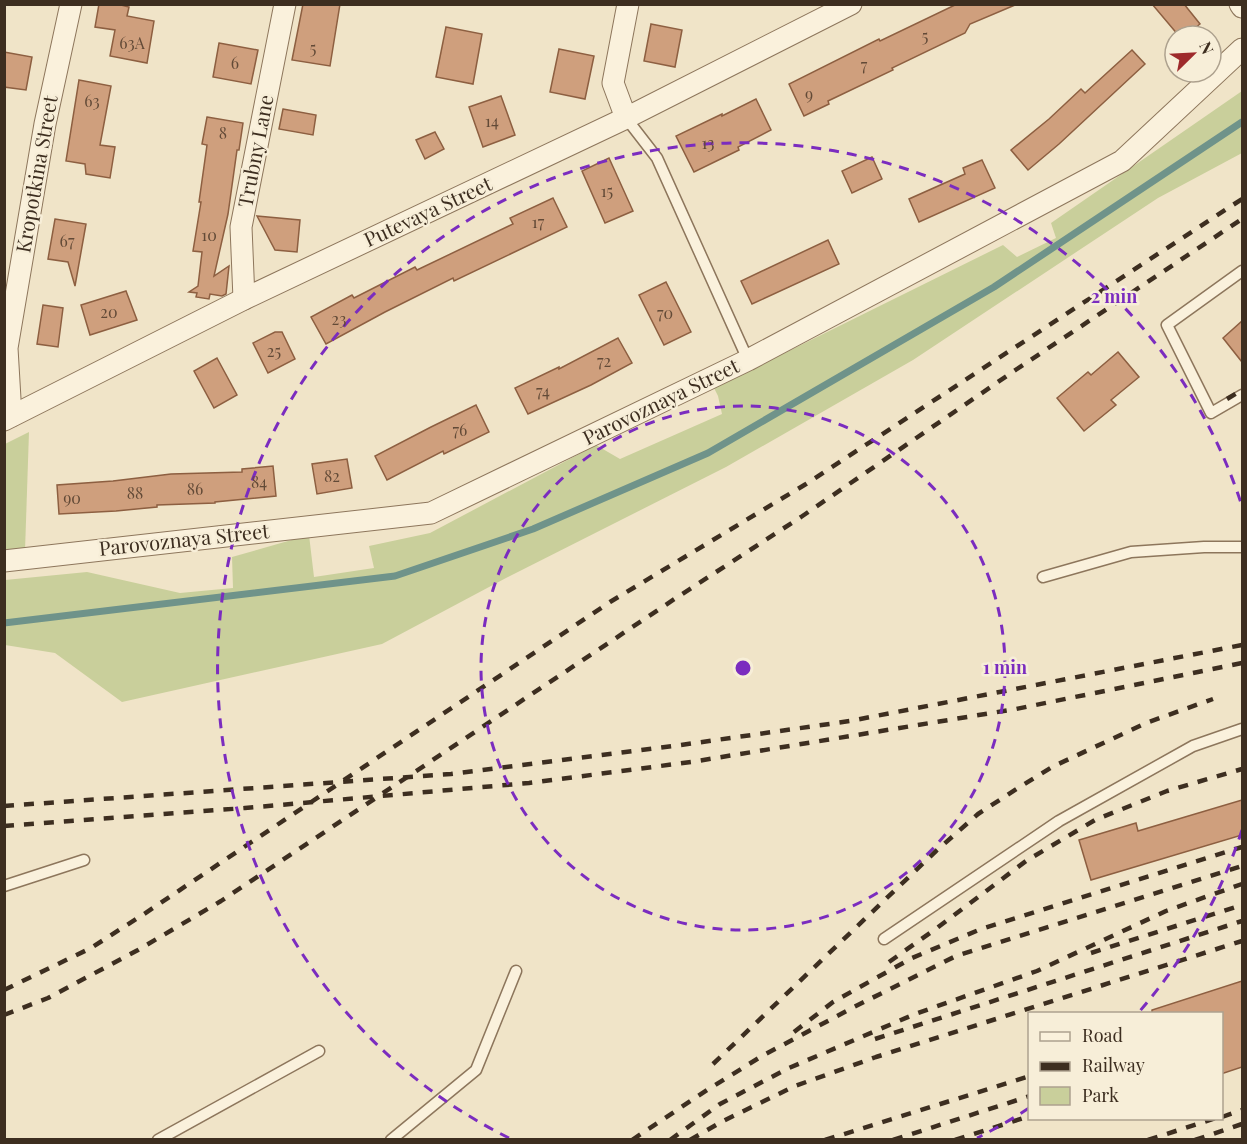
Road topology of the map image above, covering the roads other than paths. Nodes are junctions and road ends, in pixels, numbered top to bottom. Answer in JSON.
{"nodes":[{"id":1,"x":71,"y":4,"type":"edge"},
{"id":2,"x":285,"y":4,"type":"edge"},
{"id":3,"x":628,"y":4,"type":"edge"},
{"id":4,"x":851,"y":4,"type":"edge"},
{"id":5,"x":1242,"y":49,"type":"edge"},
{"id":6,"x":626,"y":118,"type":"junction"},
{"id":7,"x":1242,"y":271,"type":"edge"},
{"id":8,"x":244,"y":299,"type":"junction"},
{"id":9,"x":747,"y":360,"type":"junction"},
{"id":10,"x":1242,"y":395,"type":"edge"},
{"id":11,"x":8,"y":418,"type":"edge"},
{"id":12,"x":1242,"y":548,"type":"edge"},
{"id":13,"x":4,"y":561,"type":"edge"},
{"id":14,"x":1043,"y":577,"type":"dead end"},
{"id":15,"x":1242,"y":729,"type":"edge"},
{"id":16,"x":84,"y":860,"type":"dead end"},
{"id":17,"x":4,"y":886,"type":"edge"},
{"id":18,"x":884,"y":939,"type":"dead end"},
{"id":19,"x":516,"y":971,"type":"dead end"},
{"id":20,"x":319,"y":1051,"type":"dead end"},
{"id":21,"x":158,"y":1140,"type":"edge"},
{"id":22,"x":391,"y":1140,"type":"edge"}],
"edges":[{"from":1,"to":11,"type":"street","name":"Kropotkina Street"},
{"from":2,"to":8,"type":"street","name":"Trubny Lane"},
{"from":3,"to":6,"type":"street"},
{"from":4,"to":6,"type":"street","name":"Putevaya Street"},
{"from":5,"to":9,"type":"street","name":"Parovoznaya Street"},
{"from":6,"to":8,"type":"street","name":"Putevaya Street"},
{"from":6,"to":9,"type":"lane"},
{"from":7,"to":10,"type":"lane"},
{"from":8,"to":11,"type":"street","name":"Putevaya Street"},
{"from":9,"to":13,"type":"street","name":"Parovoznaya Street"},
{"from":12,"to":14,"type":"lane"},
{"from":15,"to":18,"type":"lane"},
{"from":16,"to":17,"type":"lane"},
{"from":19,"to":22,"type":"lane"},
{"from":20,"to":21,"type":"lane"}]}
